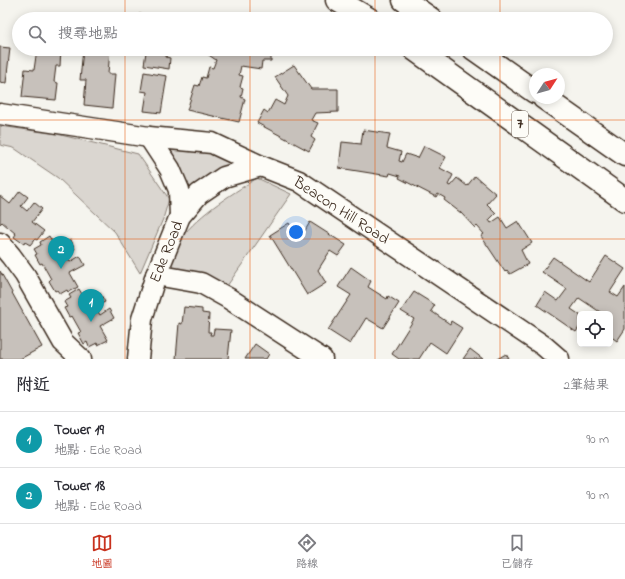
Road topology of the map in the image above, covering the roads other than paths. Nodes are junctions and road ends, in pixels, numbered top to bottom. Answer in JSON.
{"nodes":[{"id":1,"x":337,"y":0,"type":"edge"},
{"id":2,"x":404,"y":0,"type":"edge"},
{"id":3,"x":357,"y":12,"type":"edge"},
{"id":4,"x":421,"y":12,"type":"edge"},
{"id":5,"x":424,"y":56,"type":"edge"},
{"id":6,"x":484,"y":56,"type":"edge"},
{"id":7,"x":529,"y":88,"type":"edge"},
{"id":8,"x":553,"y":104,"type":"edge"},
{"id":9,"x":0,"y":114,"type":"edge"},
{"id":10,"x":149,"y":138,"type":"junction"},
{"id":11,"x":625,"y":155,"type":"edge"},
{"id":12,"x":261,"y":166,"type":"junction"},
{"id":13,"x":625,"y":200,"type":"edge"},
{"id":14,"x":180,"y":216,"type":"junction"},
{"id":15,"x":0,"y":243,"type":"edge"},
{"id":16,"x":156,"y":275,"type":"junction"},
{"id":17,"x":81,"y":359,"type":"edge"},
{"id":18,"x":138,"y":359,"type":"edge"},
{"id":19,"x":322,"y":359,"type":"edge"},
{"id":20,"x":559,"y":359,"type":"edge"}],
"edges":[{"from":1,"to":3,"type":"highway"},
{"from":2,"to":4,"type":"highway"},
{"from":5,"to":13,"type":"highway","number":"7"},
{"from":6,"to":7,"type":"highway","number":"7"},
{"from":8,"to":11,"type":"highway","number":"7"},
{"from":9,"to":10,"type":"street","name":"Beacon Hill Road"},
{"from":10,"to":12,"type":"street","name":"Beacon Hill Road"},
{"from":10,"to":14,"type":"street"},
{"from":12,"to":14,"type":"street","name":"Ede Road"},
{"from":12,"to":20,"type":"street","name":"Beacon Hill Road"},
{"from":14,"to":16,"type":"street","name":"Ede Road"},
{"from":15,"to":17,"type":"street"},
{"from":16,"to":18,"type":"street","name":"Ede Road"},
{"from":16,"to":19,"type":"street"}]}
